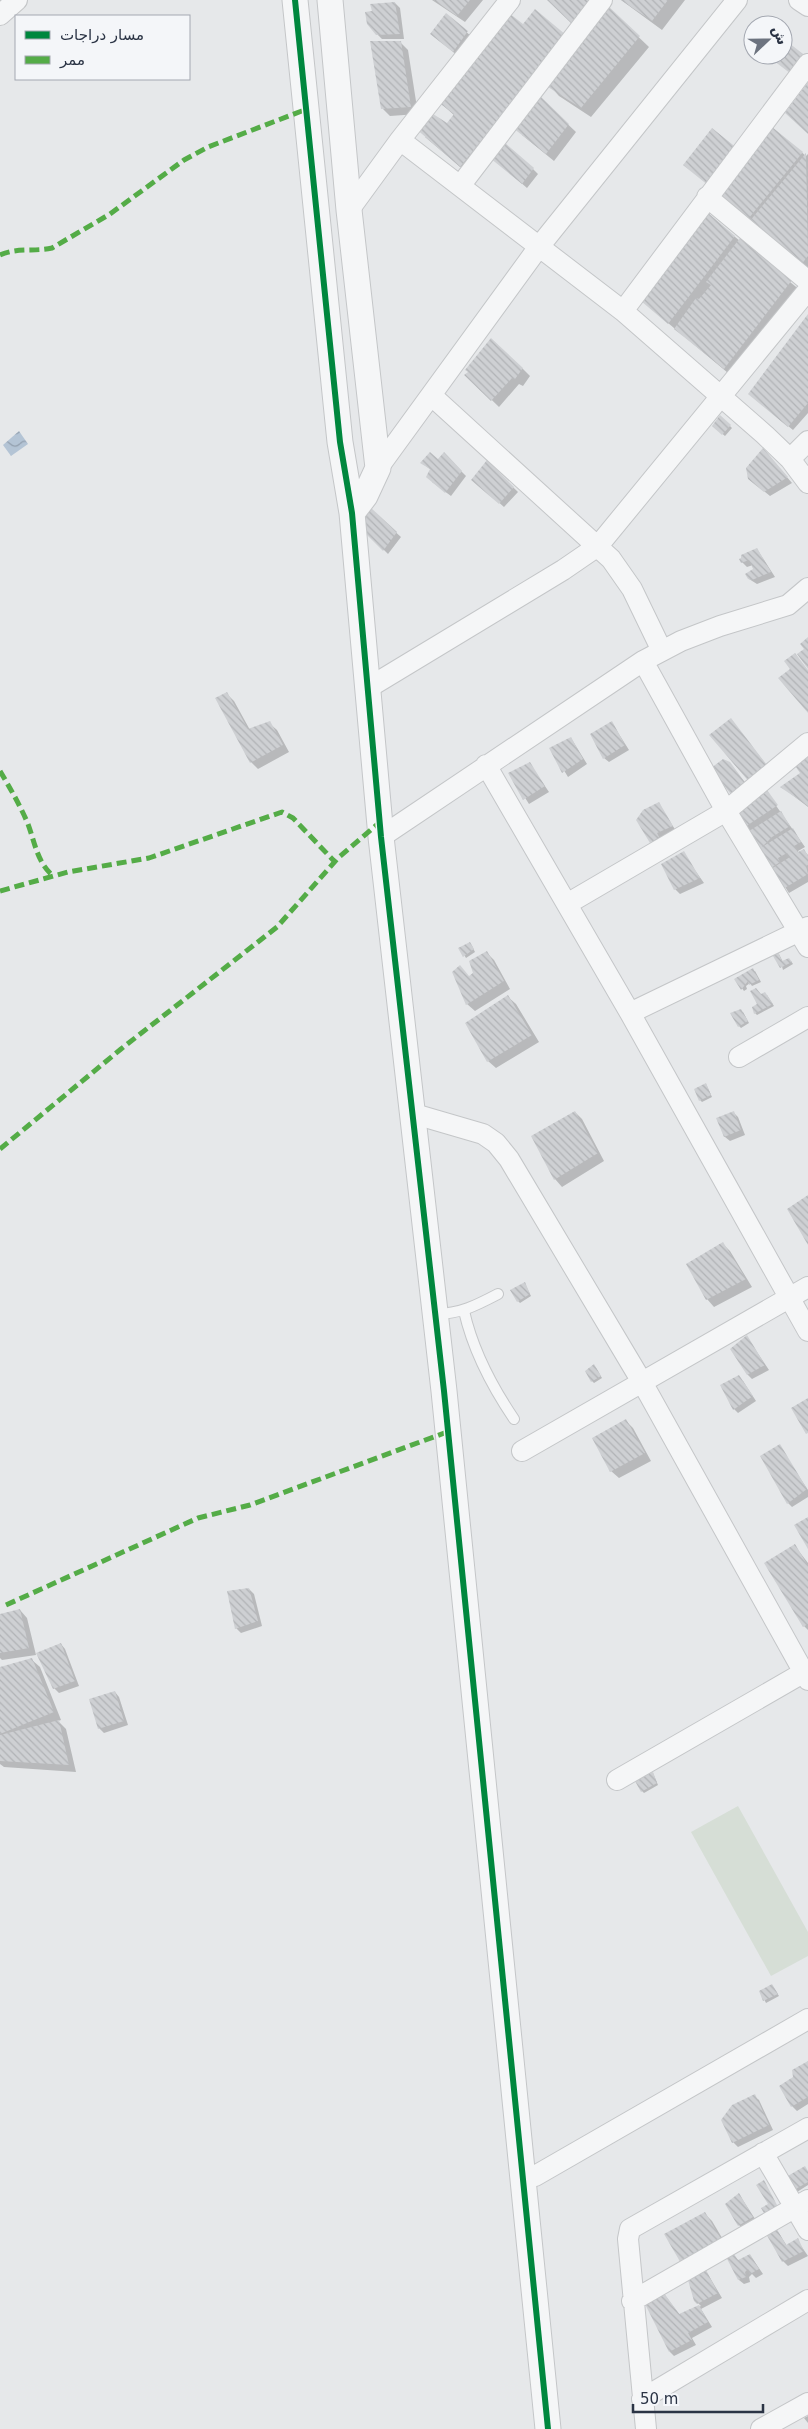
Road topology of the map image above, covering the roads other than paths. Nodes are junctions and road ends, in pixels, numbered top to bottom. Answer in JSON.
{"nodes":[{"id":1,"x":17,"y":0,"type":"edge"},
{"id":2,"x":295,"y":0,"type":"edge"},
{"id":3,"x":330,"y":0,"type":"edge"},
{"id":4,"x":510,"y":0,"type":"edge"},
{"id":5,"x":602,"y":0,"type":"edge"},
{"id":6,"x":737,"y":0,"type":"edge"},
{"id":7,"x":799,"y":0,"type":"edge"},
{"id":8,"x":808,"y":6,"type":"edge"},
{"id":9,"x":0,"y":15,"type":"edge"},
{"id":10,"x":808,"y":64,"type":"edge"},
{"id":11,"x":400,"y":140,"type":"junction"},
{"id":12,"x":460,"y":186,"type":"junction"},
{"id":13,"x":707,"y":197,"type":"junction"},
{"id":14,"x":349,"y":210,"type":"junction"},
{"id":15,"x":538,"y":248,"type":"junction"},
{"id":16,"x":808,"y":281,"type":"edge"},
{"id":17,"x":808,"y":290,"type":"edge"},
{"id":18,"x":622,"y":311,"type":"junction"},
{"id":19,"x":432,"y":396,"type":"junction"},
{"id":20,"x":720,"y":398,"type":"junction"},
{"id":21,"x":375,"y":440,"type":"junction"},
{"id":22,"x":808,"y":441,"type":"edge"},
{"id":23,"x":340,"y":442,"type":"junction"},
{"id":24,"x":790,"y":459,"type":"junction"},
{"id":25,"x":378,"y":468,"type":"junction"},
{"id":26,"x":808,"y":483,"type":"edge"},
{"id":27,"x":352,"y":514,"type":"junction"},
{"id":28,"x":598,"y":546,"type":"junction"},
{"id":29,"x":807,"y":592,"type":"edge"},
{"id":30,"x":662,"y":651,"type":"junction"},
{"id":31,"x":643,"y":661,"type":"junction"},
{"id":32,"x":368,"y":688,"type":"junction"},
{"id":33,"x":808,"y":743,"type":"edge"},
{"id":34,"x":486,"y":765,"type":"junction"},
{"id":35,"x":726,"y":812,"type":"junction"},
{"id":36,"x":381,"y":837,"type":"junction"},
{"id":37,"x":567,"y":904,"type":"junction"},
{"id":38,"x":805,"y":935,"type":"edge"},
{"id":39,"x":630,"y":1013,"type":"junction"},
{"id":40,"x":808,"y":1017,"type":"edge"},
{"id":41,"x":739,"y":1056,"type":"dead end"},
{"id":42,"x":411,"y":1113,"type":"junction"},
{"id":43,"x":808,"y":1286,"type":"edge"},
{"id":44,"x":498,"y":1294,"type":"dead end"},
{"id":45,"x":789,"y":1298,"type":"junction"},
{"id":46,"x":464,"y":1311,"type":"junction"},
{"id":47,"x":435,"y":1314,"type":"junction"},
{"id":48,"x":808,"y":1331,"type":"edge"},
{"id":49,"x":642,"y":1382,"type":"junction"},
{"id":50,"x":514,"y":1420,"type":"dead end"},
{"id":51,"x":522,"y":1451,"type":"dead end"},
{"id":52,"x":807,"y":1674,"type":"edge"},
{"id":53,"x":616,"y":1780,"type":"dead end"},
{"id":54,"x":808,"y":2019,"type":"edge"},
{"id":55,"x":808,"y":2128,"type":"edge"},
{"id":56,"x":763,"y":2154,"type":"junction"},
{"id":57,"x":521,"y":2178,"type":"junction"},
{"id":58,"x":802,"y":2203,"type":"edge"},
{"id":59,"x":808,"y":2230,"type":"edge"},
{"id":60,"x":808,"y":2300,"type":"edge"},
{"id":61,"x":632,"y":2301,"type":"junction"},
{"id":62,"x":642,"y":2399,"type":"junction"},
{"id":63,"x":808,"y":2403,"type":"edge"},
{"id":64,"x":548,"y":2429,"type":"edge"},
{"id":65,"x":646,"y":2429,"type":"edge"},
{"id":66,"x":761,"y":2429,"type":"edge"}],
"edges":[{"from":1,"to":9,"type":"street"},
{"from":2,"to":23,"type":"street"},
{"from":3,"to":14,"type":"street"},
{"from":4,"to":11,"type":"street"},
{"from":5,"to":12,"type":"street"},
{"from":6,"to":15,"type":"street"},
{"from":7,"to":8,"type":"street"},
{"from":10,"to":13,"type":"street"},
{"from":11,"to":12,"type":"street"},
{"from":11,"to":14,"type":"street"},
{"from":12,"to":15,"type":"street"},
{"from":13,"to":16,"type":"street"},
{"from":13,"to":18,"type":"street"},
{"from":14,"to":21,"type":"street"},
{"from":15,"to":18,"type":"street"},
{"from":15,"to":19,"type":"street"},
{"from":17,"to":20,"type":"street"},
{"from":18,"to":20,"type":"street"},
{"from":19,"to":25,"type":"street"},
{"from":19,"to":28,"type":"street"},
{"from":20,"to":24,"type":"street"},
{"from":20,"to":28,"type":"street"},
{"from":21,"to":23,"type":"street"},
{"from":21,"to":25,"type":"street"},
{"from":22,"to":24,"type":"street"},
{"from":23,"to":27,"type":"street"},
{"from":24,"to":26,"type":"street"},
{"from":25,"to":27,"type":"street"},
{"from":27,"to":32,"type":"street"},
{"from":28,"to":30,"type":"street"},
{"from":28,"to":32,"type":"street"},
{"from":29,"to":30,"type":"street"},
{"from":30,"to":31,"type":"street"},
{"from":31,"to":34,"type":"street"},
{"from":31,"to":35,"type":"street"},
{"from":32,"to":36,"type":"street"},
{"from":33,"to":35,"type":"street"},
{"from":34,"to":36,"type":"street"},
{"from":34,"to":37,"type":"street"},
{"from":35,"to":37,"type":"street"},
{"from":35,"to":38,"type":"street"},
{"from":36,"to":42,"type":"street"},
{"from":37,"to":39,"type":"street"},
{"from":38,"to":39,"type":"street"},
{"from":39,"to":45,"type":"street"},
{"from":40,"to":41,"type":"street"},
{"from":42,"to":47,"type":"street"},
{"from":42,"to":49,"type":"street"},
{"from":43,"to":45,"type":"street"},
{"from":44,"to":46,"type":"lane"},
{"from":45,"to":48,"type":"street"},
{"from":45,"to":49,"type":"street"},
{"from":46,"to":47,"type":"lane"},
{"from":46,"to":50,"type":"lane"},
{"from":47,"to":57,"type":"street"},
{"from":49,"to":51,"type":"street"},
{"from":49,"to":52,"type":"street"},
{"from":52,"to":53,"type":"street"},
{"from":54,"to":57,"type":"street"},
{"from":55,"to":56,"type":"street"},
{"from":56,"to":58,"type":"street"},
{"from":56,"to":61,"type":"street"},
{"from":57,"to":64,"type":"street"},
{"from":58,"to":59,"type":"street"},
{"from":58,"to":61,"type":"street"},
{"from":60,"to":62,"type":"street"},
{"from":61,"to":62,"type":"street"},
{"from":62,"to":65,"type":"street"},
{"from":63,"to":66,"type":"street"}]}
